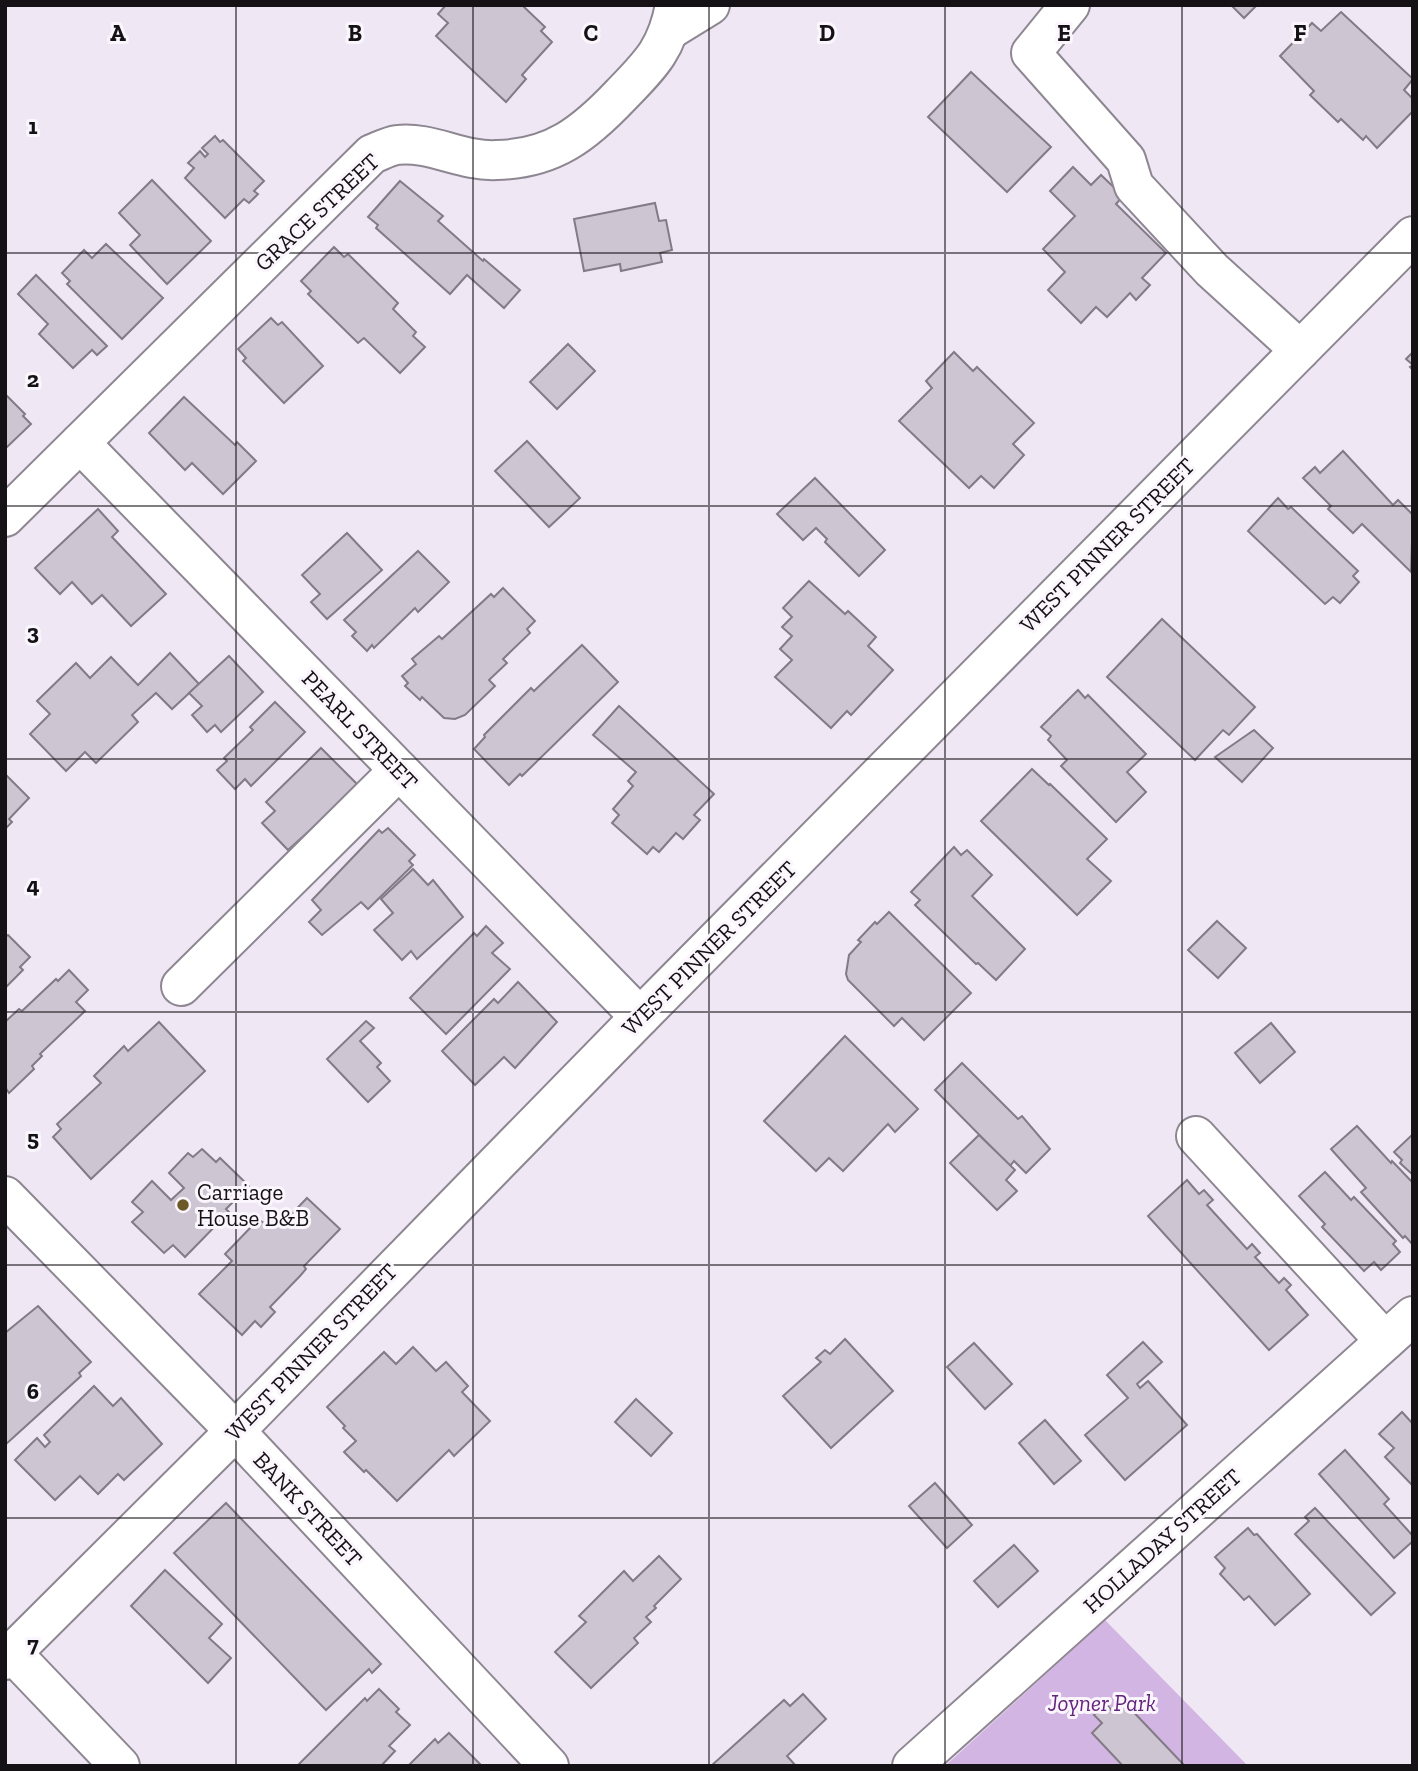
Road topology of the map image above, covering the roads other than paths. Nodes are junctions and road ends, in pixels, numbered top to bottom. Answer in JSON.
{"nodes":[{"id":1,"x":710,"y":5,"type":"edge"},
{"id":2,"x":1070,"y":5,"type":"edge"},
{"id":3,"x":673,"y":17,"type":"edge"},
{"id":4,"x":1413,"y":236,"type":"edge"},
{"id":5,"x":1300,"y":350,"type":"junction"},
{"id":6,"x":80,"y":443,"type":"junction"},
{"id":7,"x":5,"y":517,"type":"edge"},
{"id":8,"x":399,"y":770,"type":"junction"},
{"id":9,"x":181,"y":986,"type":"dead end"},
{"id":10,"x":640,"y":1017,"type":"junction"},
{"id":11,"x":1196,"y":1136,"type":"dead end"},
{"id":12,"x":5,"y":1196,"type":"edge"},
{"id":13,"x":1413,"y":1316,"type":"edge"},
{"id":14,"x":1385,"y":1341,"type":"junction"},
{"id":15,"x":235,"y":1431,"type":"junction"},
{"id":16,"x":8,"y":1657,"type":"edge"},
{"id":17,"x":120,"y":1766,"type":"edge"},
{"id":18,"x":549,"y":1766,"type":"edge"},
{"id":19,"x":912,"y":1766,"type":"edge"}],
"edges":[{"from":1,"to":3,"type":"street"},
{"from":2,"to":5,"type":"street"},
{"from":3,"to":6,"type":"street","name":"GRACE STREET"},
{"from":4,"to":5,"type":"street","name":"WEST PINNER STREET"},
{"from":5,"to":10,"type":"street","name":"WEST PINNER STREET"},
{"from":6,"to":7,"type":"street","name":"GRACE STREET"},
{"from":6,"to":8,"type":"street","name":"PEARL STREET"},
{"from":8,"to":9,"type":"street"},
{"from":8,"to":10,"type":"street","name":"PEARL STREET"},
{"from":10,"to":15,"type":"street","name":"WEST PINNER STREET"},
{"from":11,"to":14,"type":"street"},
{"from":12,"to":15,"type":"street","name":"BANK STREET"},
{"from":13,"to":14,"type":"street","name":"HOLLADAY STREET"},
{"from":14,"to":19,"type":"street","name":"HOLLADAY STREET"},
{"from":15,"to":16,"type":"street","name":"WEST PINNER STREET"},
{"from":15,"to":18,"type":"street","name":"BANK STREET"},
{"from":16,"to":17,"type":"street"}]}
